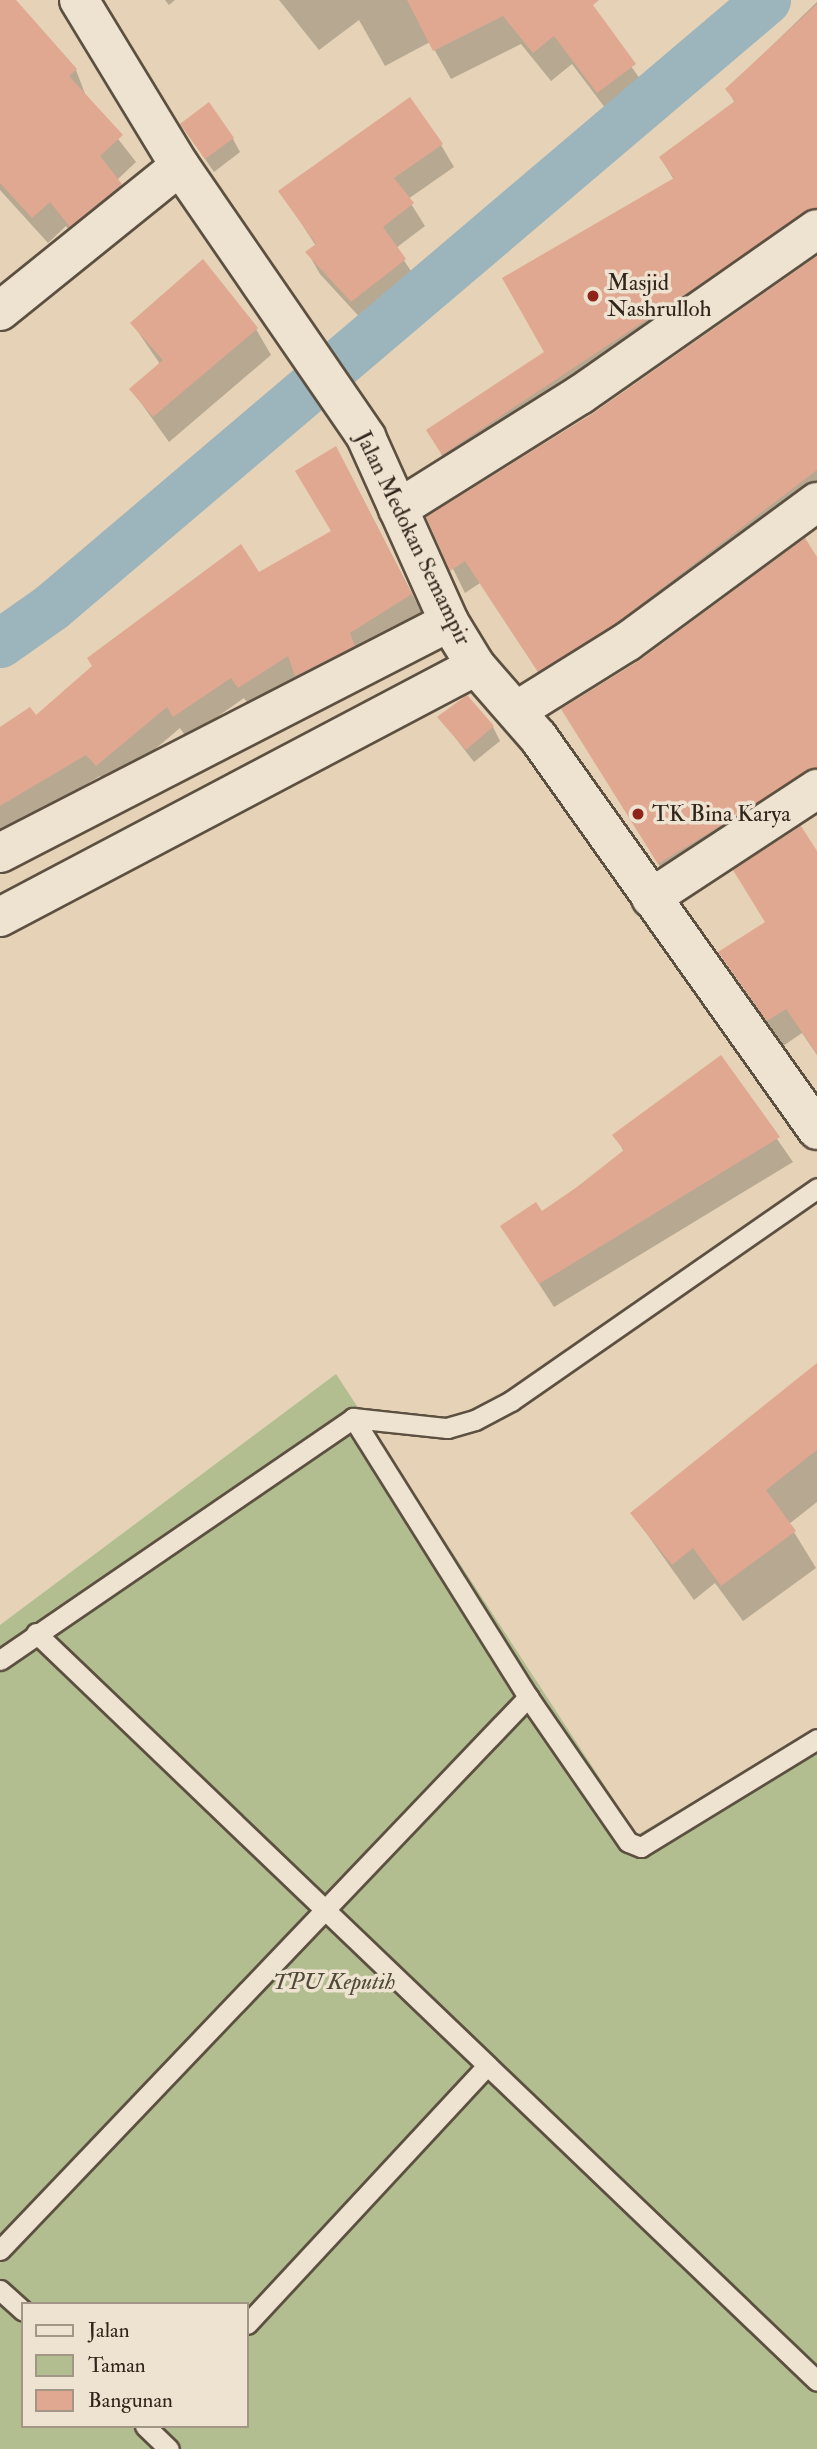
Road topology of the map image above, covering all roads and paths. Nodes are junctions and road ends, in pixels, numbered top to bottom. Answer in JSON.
{"nodes":[{"id":1,"x":79,"y":0,"type":"edge"},
{"id":2,"x":180,"y":166,"type":"junction"},
{"id":3,"x":817,"y":229,"type":"edge"},
{"id":4,"x":0,"y":311,"type":"edge"},
{"id":5,"x":817,"y":502,"type":"edge"},
{"id":6,"x":398,"y":509,"type":"junction"},
{"id":7,"x":449,"y":622,"type":"junction"},
{"id":8,"x":476,"y":666,"type":"junction"},
{"id":9,"x":516,"y":711,"type":"junction"},
{"id":10,"x":817,"y":789,"type":"edge"},
{"id":11,"x":0,"y":853,"type":"edge"},
{"id":12,"x":651,"y":898,"type":"junction"},
{"id":13,"x":0,"y":917,"type":"edge"},
{"id":14,"x":817,"y":1130,"type":"edge"},
{"id":15,"x":817,"y":1188,"type":"edge"},
{"id":16,"x":353,"y":1418,"type":"junction"},
{"id":17,"x":36,"y":1633,"type":"junction"},
{"id":18,"x":0,"y":1660,"type":"edge"},
{"id":19,"x":528,"y":1697,"type":"junction"},
{"id":20,"x":817,"y":1739,"type":"edge"},
{"id":21,"x":324,"y":1910,"type":"junction"},
{"id":22,"x":487,"y":2066,"type":"junction"},
{"id":23,"x":0,"y":2250,"type":"edge"},
{"id":24,"x":0,"y":2290,"type":"edge"},
{"id":25,"x":21,"y":2309,"type":"edge"},
{"id":26,"x":248,"y":2323,"type":"edge"},
{"id":27,"x":817,"y":2381,"type":"edge"},
{"id":28,"x":149,"y":2428,"type":"edge"},
{"id":29,"x":169,"y":2449,"type":"edge"}],
"edges":[{"from":1,"to":2,"type":"street","name":"Jalan Medokan Semampir"},
{"from":2,"to":4,"type":"street"},
{"from":2,"to":6,"type":"street","name":"Jalan Medokan Semampir"},
{"from":3,"to":6,"type":"street"},
{"from":5,"to":9,"type":"street"},
{"from":6,"to":7,"type":"street","name":"Jalan Medokan Semampir"},
{"from":7,"to":8,"type":"street","name":"Jalan Medokan Semampir"},
{"from":7,"to":11,"type":"street"},
{"from":8,"to":9,"type":"street","name":"Jalan Medokan Semampir"},
{"from":8,"to":13,"type":"street"},
{"from":9,"to":12,"type":"street","name":"Jalan Medokan Semampir"},
{"from":10,"to":12,"type":"street"},
{"from":12,"to":14,"type":"street","name":"Jalan Medokan Semampir"},
{"from":15,"to":16,"type":"lane"},
{"from":16,"to":17,"type":"lane"},
{"from":16,"to":19,"type":"lane"},
{"from":17,"to":18,"type":"lane"},
{"from":17,"to":21,"type":"lane"},
{"from":19,"to":20,"type":"lane"},
{"from":19,"to":21,"type":"lane"},
{"from":21,"to":22,"type":"lane"},
{"from":21,"to":23,"type":"lane"},
{"from":22,"to":26,"type":"lane"},
{"from":22,"to":27,"type":"lane"},
{"from":24,"to":25,"type":"lane"},
{"from":28,"to":29,"type":"lane"}]}
